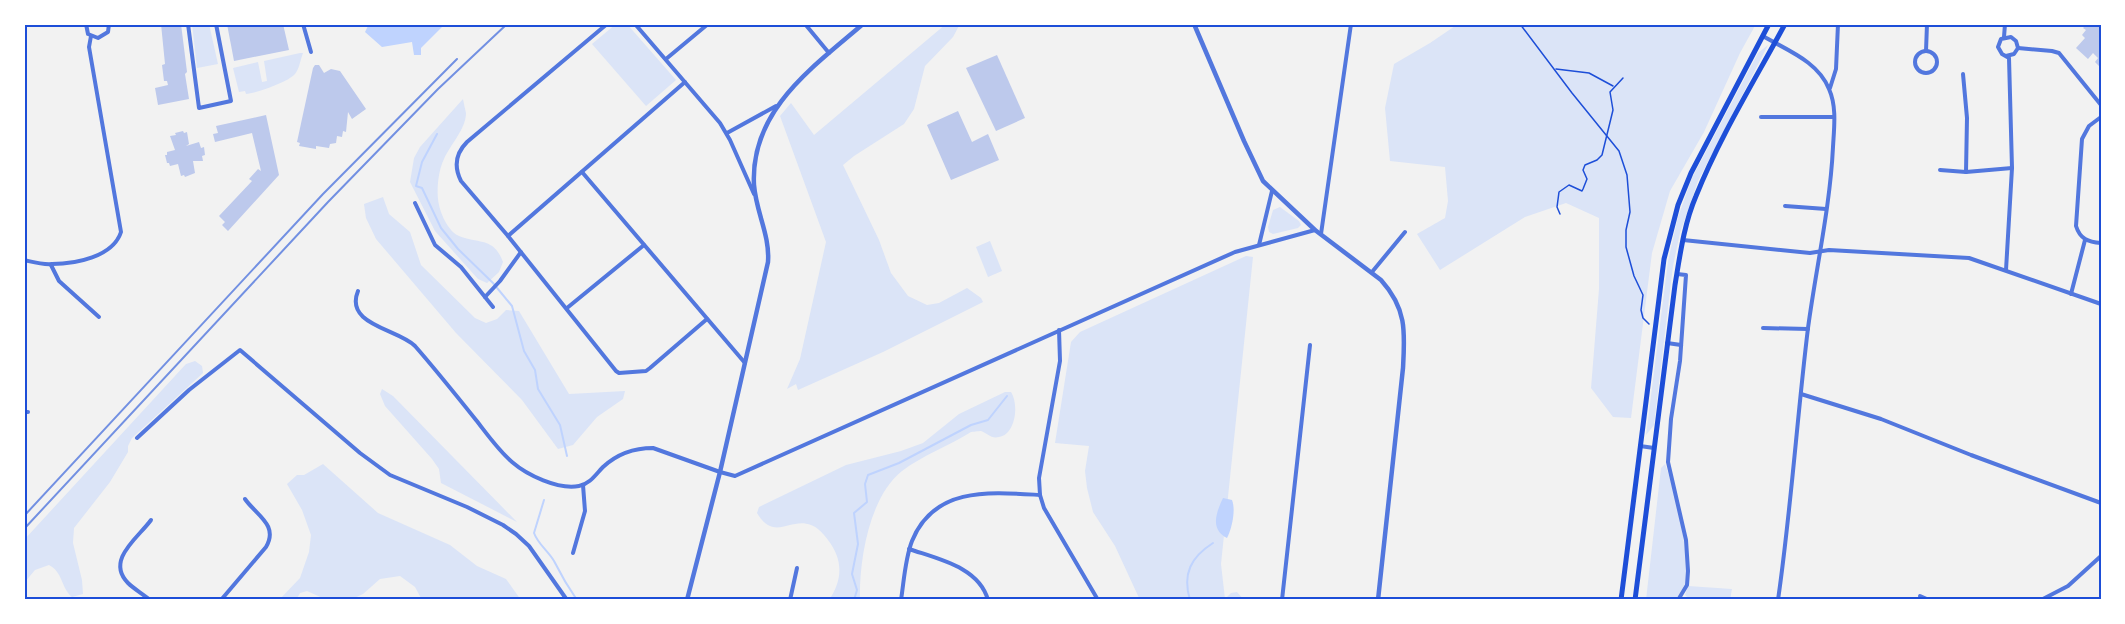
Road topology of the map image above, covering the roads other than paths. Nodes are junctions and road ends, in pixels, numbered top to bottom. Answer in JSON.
{"nodes":[{"id":1,"x":86,"y":24,"type":"edge"},
{"id":2,"x":109,"y":24,"type":"edge"},
{"id":3,"x":188,"y":24,"type":"edge"},
{"id":4,"x":216,"y":24,"type":"edge"},
{"id":5,"x":303,"y":24,"type":"edge"},
{"id":6,"x":607,"y":24,"type":"edge"},
{"id":7,"x":635,"y":24,"type":"edge"},
{"id":8,"x":708,"y":24,"type":"edge"},
{"id":9,"x":805,"y":24,"type":"edge"},
{"id":10,"x":863,"y":24,"type":"edge"},
{"id":11,"x":1194,"y":24,"type":"edge"},
{"id":12,"x":1351,"y":24,"type":"edge"},
{"id":13,"x":1769,"y":24,"type":"edge"},
{"id":14,"x":1785,"y":24,"type":"edge"},
{"id":15,"x":1838,"y":24,"type":"edge"},
{"id":16,"x":1927,"y":24,"type":"edge"},
{"id":17,"x":2005,"y":24,"type":"edge"},
{"id":18,"x":91,"y":36,"type":"junction"},
{"id":19,"x":1762,"y":36,"type":"junction"},
{"id":20,"x":2004,"y":37,"type":"junction"},
{"id":21,"x":1775,"y":44,"type":"junction"},
{"id":22,"x":2018,"y":48,"type":"junction"},
{"id":23,"x":1926,"y":51,"type":"junction"},
{"id":24,"x":311,"y":52,"type":"dead end"},
{"id":25,"x":829,"y":53,"type":"junction"},
{"id":26,"x":2006,"y":56,"type":"junction"},
{"id":27,"x":666,"y":59,"type":"junction"},
{"id":28,"x":1963,"y":74,"type":"dead end"},
{"id":29,"x":685,"y":82,"type":"junction"},
{"id":30,"x":1829,"y":88,"type":"junction"},
{"id":31,"x":2101,"y":105,"type":"edge"},
{"id":32,"x":776,"y":106,"type":"junction"},
{"id":33,"x":1761,"y":117,"type":"dead end"},
{"id":34,"x":1834,"y":117,"type":"junction"},
{"id":35,"x":2101,"y":117,"type":"edge"},
{"id":36,"x":727,"y":133,"type":"junction"},
{"id":37,"x":2012,"y":168,"type":"junction"},
{"id":38,"x":1940,"y":170,"type":"dead end"},
{"id":39,"x":582,"y":172,"type":"junction"},
{"id":40,"x":1966,"y":172,"type":"junction"},
{"id":41,"x":1272,"y":191,"type":"junction"},
{"id":42,"x":756,"y":199,"type":"junction"},
{"id":43,"x":414,"y":202,"type":"dead end"},
{"id":44,"x":1785,"y":206,"type":"dead end"},
{"id":45,"x":1826,"y":209,"type":"junction"},
{"id":46,"x":1315,"y":230,"type":"junction"},
{"id":47,"x":1405,"y":232,"type":"dead end"},
{"id":48,"x":1321,"y":234,"type":"junction"},
{"id":49,"x":508,"y":236,"type":"junction"},
{"id":50,"x":1683,"y":240,"type":"junction"},
{"id":51,"x":2085,"y":240,"type":"junction"},
{"id":52,"x":2101,"y":243,"type":"edge"},
{"id":53,"x":644,"y":244,"type":"junction"},
{"id":54,"x":1259,"y":244,"type":"junction"},
{"id":55,"x":1820,"y":251,"type":"junction"},
{"id":56,"x":521,"y":252,"type":"junction"},
{"id":57,"x":24,"y":260,"type":"edge"},
{"id":58,"x":51,"y":264,"type":"junction"},
{"id":59,"x":2006,"y":270,"type":"junction"},
{"id":60,"x":1372,"y":272,"type":"junction"},
{"id":61,"x":1677,"y":274,"type":"junction"},
{"id":62,"x":358,"y":291,"type":"dead end"},
{"id":63,"x":2070,"y":294,"type":"junction"},
{"id":64,"x":485,"y":297,"type":"junction"},
{"id":65,"x":2101,"y":304,"type":"edge"},
{"id":66,"x":493,"y":307,"type":"dead end"},
{"id":67,"x":567,"y":308,"type":"junction"},
{"id":68,"x":99,"y":317,"type":"dead end"},
{"id":69,"x":706,"y":320,"type":"junction"},
{"id":70,"x":1763,"y":328,"type":"dead end"},
{"id":71,"x":1808,"y":329,"type":"junction"},
{"id":72,"x":1059,"y":330,"type":"junction"},
{"id":73,"x":1667,"y":343,"type":"junction"},
{"id":74,"x":1310,"y":345,"type":"dead end"},
{"id":75,"x":1681,"y":345,"type":"junction"},
{"id":76,"x":745,"y":363,"type":"junction"},
{"id":77,"x":1801,"y":394,"type":"junction"},
{"id":78,"x":136,"y":438,"type":"dead end"},
{"id":79,"x":1640,"y":446,"type":"junction"},
{"id":80,"x":1654,"y":448,"type":"junction"},
{"id":81,"x":720,"y":472,"type":"junction"},
{"id":82,"x":583,"y":485,"type":"junction"},
{"id":83,"x":1040,"y":495,"type":"junction"},
{"id":84,"x":245,"y":499,"type":"dead end"},
{"id":85,"x":2101,"y":502,"type":"edge"},
{"id":86,"x":151,"y":520,"type":"dead end"},
{"id":87,"x":909,"y":549,"type":"junction"},
{"id":88,"x":573,"y":553,"type":"dead end"},
{"id":89,"x":2101,"y":556,"type":"edge"},
{"id":90,"x":797,"y":568,"type":"dead end"},
{"id":91,"x":1920,"y":596,"type":"dead end"},
{"id":92,"x":150,"y":600,"type":"edge"},
{"id":93,"x":221,"y":600,"type":"edge"},
{"id":94,"x":567,"y":600,"type":"edge"},
{"id":95,"x":687,"y":600,"type":"edge"},
{"id":96,"x":790,"y":600,"type":"edge"},
{"id":97,"x":901,"y":600,"type":"edge"},
{"id":98,"x":988,"y":600,"type":"edge"},
{"id":99,"x":1098,"y":600,"type":"edge"},
{"id":100,"x":1282,"y":600,"type":"edge"},
{"id":101,"x":1378,"y":600,"type":"edge"},
{"id":102,"x":1621,"y":600,"type":"edge"},
{"id":103,"x":1635,"y":600,"type":"edge"},
{"id":104,"x":1678,"y":600,"type":"edge"},
{"id":105,"x":1778,"y":600,"type":"edge"},
{"id":106,"x":1929,"y":600,"type":"edge"},
{"id":107,"x":2041,"y":600,"type":"edge"}],
"edges":[{"from":1,"to":18,"type":"street"},
{"from":2,"to":18,"type":"street"},
{"from":3,"to":4,"type":"street"},
{"from":5,"to":24,"type":"street"},
{"from":6,"to":49,"type":"street"},
{"from":7,"to":27,"type":"street"},
{"from":8,"to":27,"type":"street"},
{"from":9,"to":25,"type":"street"},
{"from":10,"to":25,"type":"street"},
{"from":11,"to":41,"type":"street"},
{"from":12,"to":48,"type":"street"},
{"from":13,"to":19,"type":"main road"},
{"from":14,"to":21,"type":"main road"},
{"from":15,"to":30,"type":"street"},
{"from":16,"to":23,"type":"street"},
{"from":17,"to":20,"type":"street"},
{"from":18,"to":58,"type":"street"},
{"from":19,"to":21,"type":"street"},
{"from":19,"to":79,"type":"main road"},
{"from":20,"to":22,"type":"street"},
{"from":20,"to":26,"type":"street"},
{"from":21,"to":30,"type":"street"},
{"from":21,"to":50,"type":"main road"},
{"from":22,"to":26,"type":"street"},
{"from":22,"to":31,"type":"street"},
{"from":23,"to":23,"type":"street"},
{"from":25,"to":32,"type":"street"},
{"from":26,"to":37,"type":"street"},
{"from":27,"to":29,"type":"street"},
{"from":28,"to":40,"type":"street"},
{"from":29,"to":36,"type":"street"},
{"from":29,"to":39,"type":"street"},
{"from":30,"to":34,"type":"street"},
{"from":32,"to":36,"type":"street"},
{"from":32,"to":42,"type":"street"},
{"from":33,"to":34,"type":"street"},
{"from":34,"to":45,"type":"street"},
{"from":35,"to":51,"type":"street"},
{"from":36,"to":42,"type":"street"},
{"from":37,"to":40,"type":"street"},
{"from":37,"to":59,"type":"street"},
{"from":38,"to":40,"type":"street"},
{"from":39,"to":49,"type":"street"},
{"from":39,"to":53,"type":"street"},
{"from":41,"to":46,"type":"street"},
{"from":41,"to":54,"type":"street"},
{"from":42,"to":76,"type":"street"},
{"from":43,"to":64,"type":"street"},
{"from":44,"to":45,"type":"street"},
{"from":45,"to":55,"type":"street"},
{"from":46,"to":48,"type":"street"},
{"from":46,"to":54,"type":"street"},
{"from":47,"to":60,"type":"street"},
{"from":48,"to":60,"type":"street"},
{"from":49,"to":56,"type":"street"},
{"from":50,"to":55,"type":"street"},
{"from":50,"to":61,"type":"main road"},
{"from":51,"to":52,"type":"street"},
{"from":51,"to":63,"type":"street"},
{"from":53,"to":67,"type":"street"},
{"from":53,"to":69,"type":"street"},
{"from":54,"to":72,"type":"street"},
{"from":55,"to":59,"type":"street"},
{"from":55,"to":71,"type":"street"},
{"from":56,"to":64,"type":"street"},
{"from":56,"to":67,"type":"street"},
{"from":57,"to":58,"type":"street"},
{"from":58,"to":68,"type":"street"},
{"from":59,"to":63,"type":"street"},
{"from":60,"to":101,"type":"street"},
{"from":61,"to":73,"type":"main road"},
{"from":61,"to":75,"type":"street"},
{"from":62,"to":82,"type":"street"},
{"from":63,"to":65,"type":"street"},
{"from":64,"to":66,"type":"street"},
{"from":67,"to":69,"type":"street"},
{"from":69,"to":76,"type":"street"},
{"from":70,"to":71,"type":"street"},
{"from":71,"to":77,"type":"street"},
{"from":72,"to":81,"type":"street"},
{"from":72,"to":83,"type":"street"},
{"from":73,"to":75,"type":"street"},
{"from":73,"to":80,"type":"main road"},
{"from":74,"to":100,"type":"street"},
{"from":75,"to":104,"type":"street"},
{"from":76,"to":81,"type":"street"},
{"from":77,"to":85,"type":"street"},
{"from":77,"to":105,"type":"street"},
{"from":78,"to":94,"type":"street"},
{"from":79,"to":80,"type":"street"},
{"from":79,"to":102,"type":"main road"},
{"from":80,"to":103,"type":"main road"},
{"from":81,"to":82,"type":"street"},
{"from":81,"to":95,"type":"street"},
{"from":82,"to":88,"type":"street"},
{"from":83,"to":87,"type":"street"},
{"from":83,"to":99,"type":"street"},
{"from":84,"to":93,"type":"street"},
{"from":86,"to":92,"type":"street"},
{"from":87,"to":97,"type":"street"},
{"from":87,"to":98,"type":"street"},
{"from":89,"to":107,"type":"street"},
{"from":90,"to":96,"type":"street"},
{"from":91,"to":106,"type":"street"}]}
